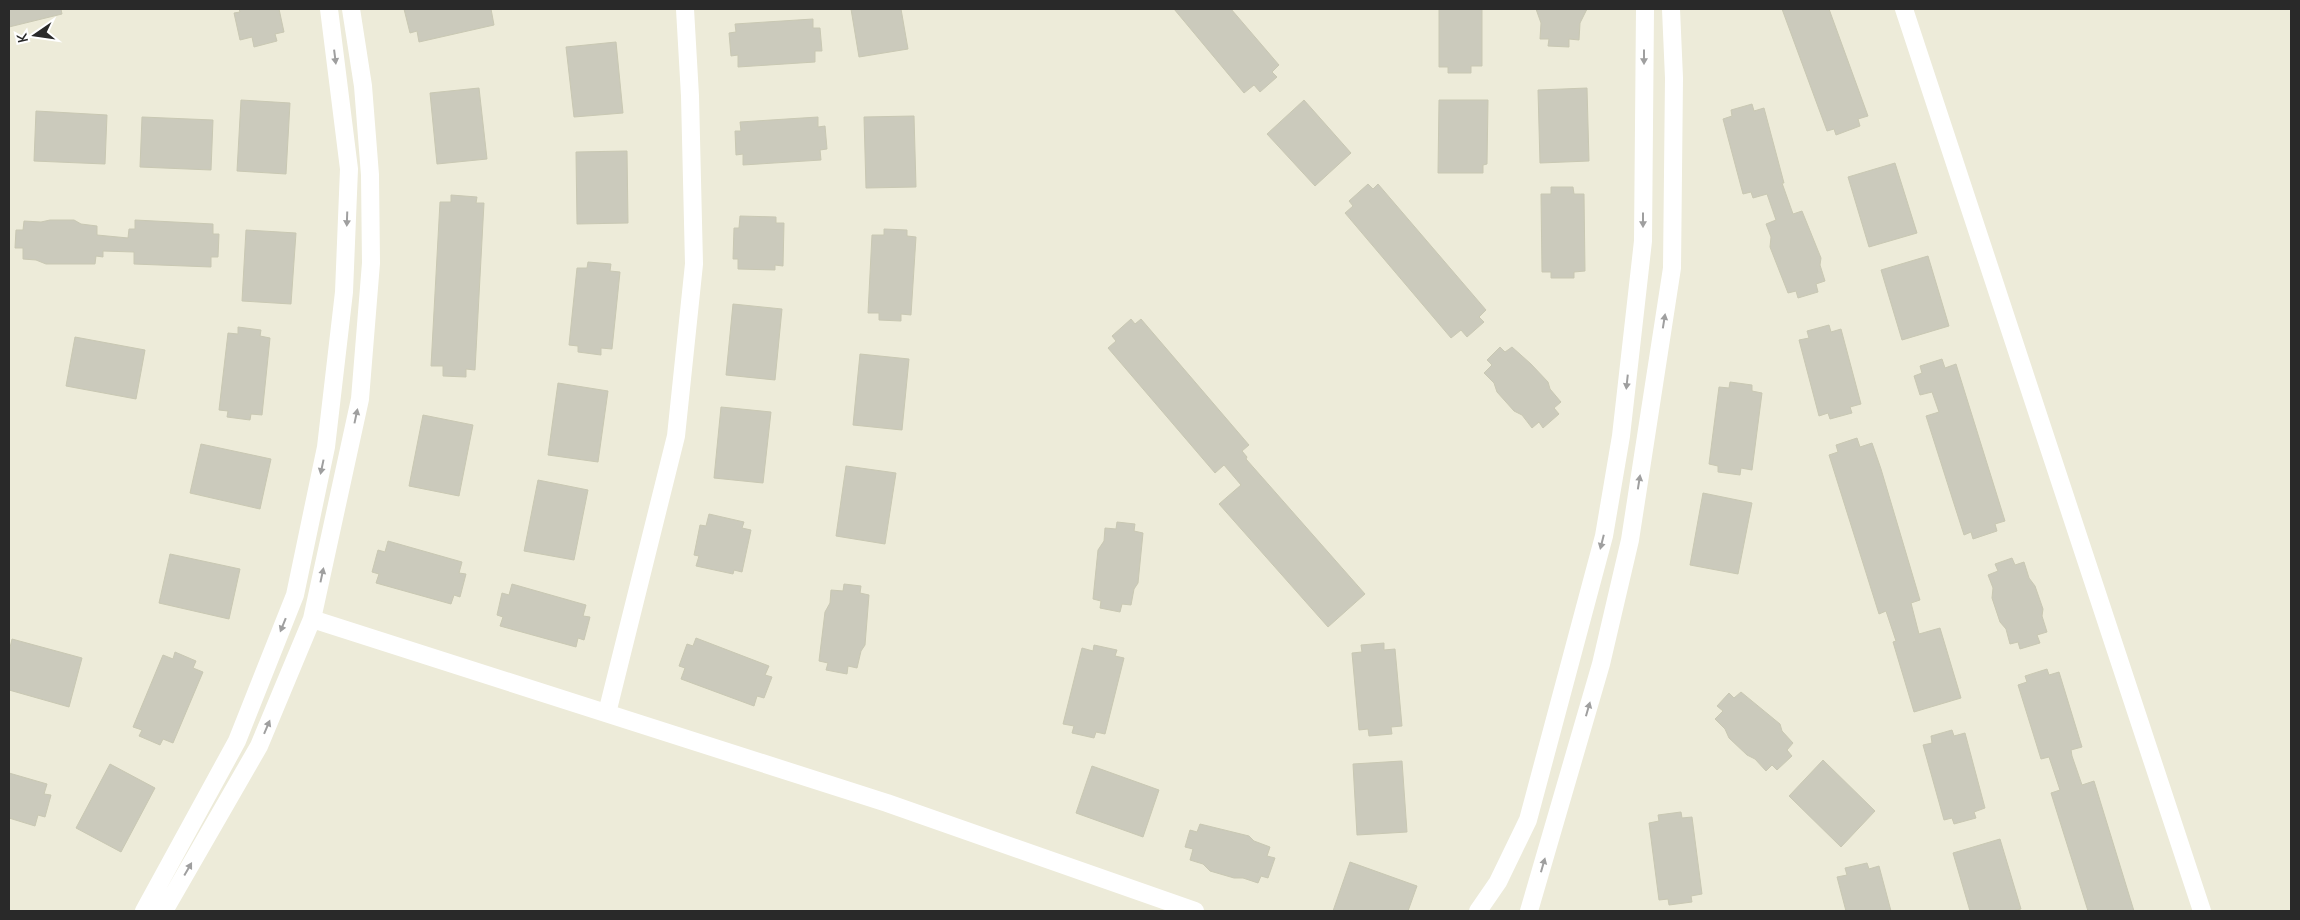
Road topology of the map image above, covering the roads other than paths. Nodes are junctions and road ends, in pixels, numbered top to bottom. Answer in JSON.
{"nodes":[{"id":1,"x":329,"y":9,"type":"edge"},
{"id":2,"x":351,"y":9,"type":"edge"},
{"id":3,"x":685,"y":9,"type":"edge"},
{"id":4,"x":1645,"y":9,"type":"edge"},
{"id":5,"x":1671,"y":9,"type":"edge"},
{"id":6,"x":1904,"y":9,"type":"edge"},
{"id":7,"x":312,"y":619,"type":"junction"},
{"id":8,"x":607,"y":714,"type":"junction"},
{"id":9,"x":144,"y":911,"type":"edge"},
{"id":10,"x":164,"y":911,"type":"edge"},
{"id":11,"x":1195,"y":911,"type":"edge"},
{"id":12,"x":1478,"y":911,"type":"edge"},
{"id":13,"x":1529,"y":911,"type":"edge"},
{"id":14,"x":2202,"y":911,"type":"edge"}],
"edges":[{"from":1,"to":9,"type":"street","one_way":true},
{"from":7,"to":2,"type":"street","one_way":true},
{"from":3,"to":8,"type":"street"},
{"from":4,"to":12,"type":"street","one_way":true},
{"from":13,"to":5,"type":"street","one_way":true},
{"from":6,"to":14,"type":"street"},
{"from":7,"to":8,"type":"street"},
{"from":10,"to":7,"type":"street","one_way":true},
{"from":8,"to":11,"type":"street"}]}
